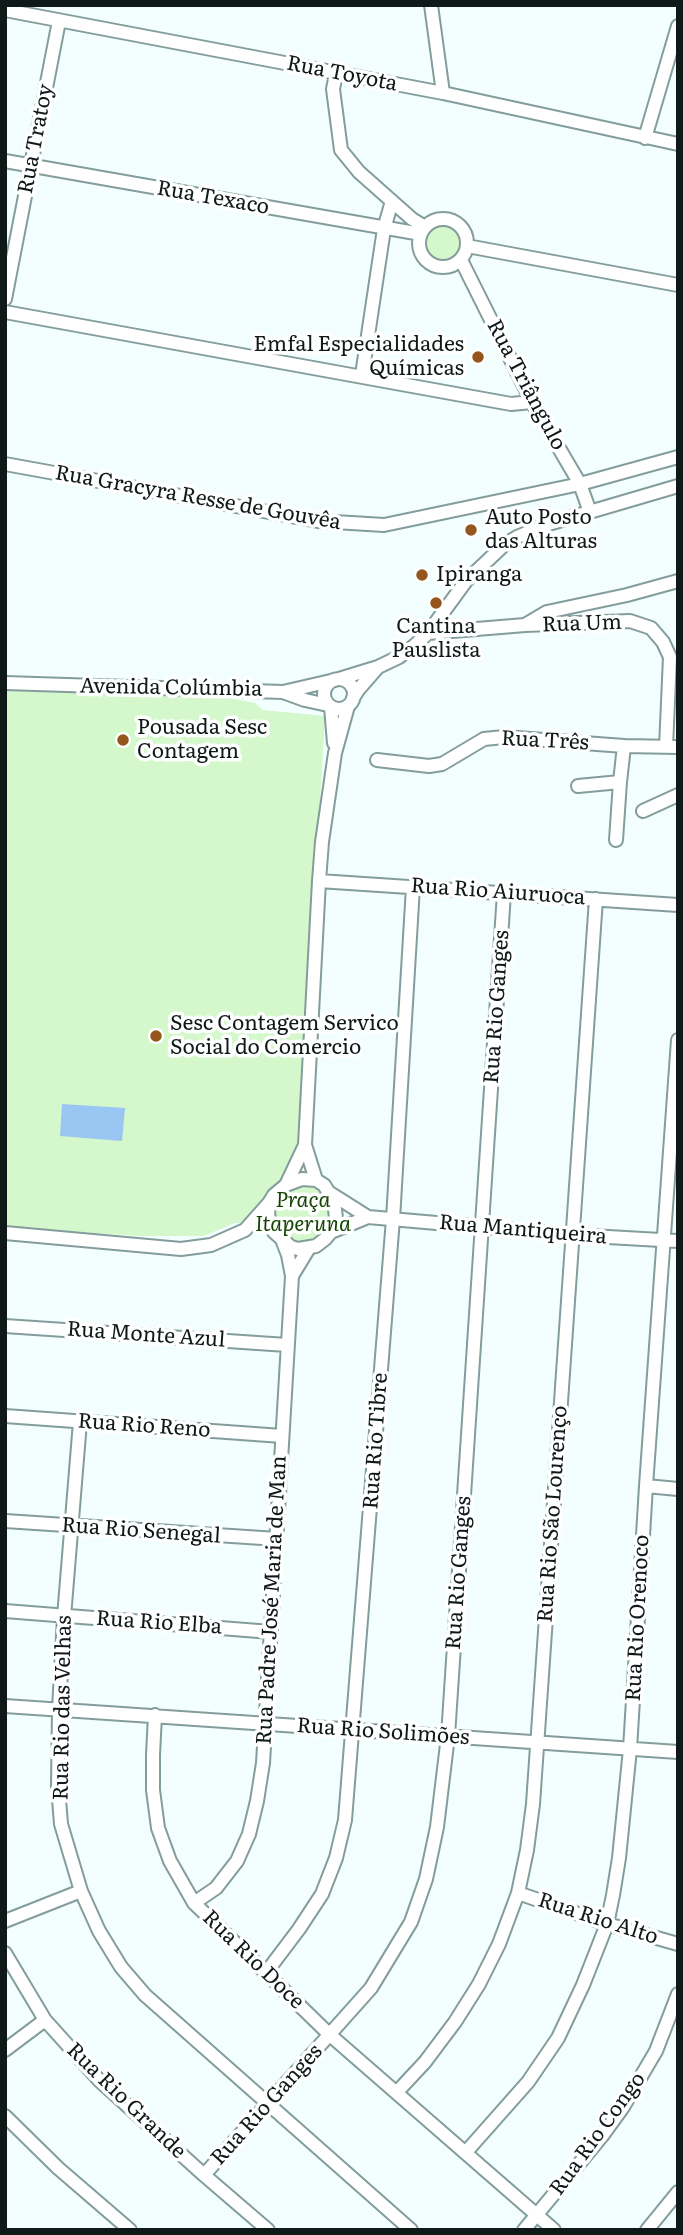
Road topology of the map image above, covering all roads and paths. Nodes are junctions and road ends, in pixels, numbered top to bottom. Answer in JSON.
{"nodes":[{"id":1,"x":431,"y":5,"type":"edge"},
{"id":2,"x":5,"y":10,"type":"edge"},
{"id":3,"x":59,"y":20,"type":"junction"},
{"id":4,"x":678,"y":26,"type":"edge"},
{"id":5,"x":336,"y":74,"type":"junction"},
{"id":6,"x":443,"y":93,"type":"junction"},
{"id":7,"x":645,"y":138,"type":"junction"},
{"id":8,"x":678,"y":144,"type":"edge"},
{"id":9,"x":5,"y":162,"type":"edge"},
{"id":10,"x":31,"y":166,"type":"junction"},
{"id":11,"x":392,"y":201,"type":"junction"},
{"id":12,"x":384,"y":229,"type":"junction"},
{"id":13,"x":423,"y":230,"type":"junction"},
{"id":14,"x":467,"y":246,"type":"junction"},
{"id":15,"x":461,"y":260,"type":"junction"},
{"id":16,"x":678,"y":285,"type":"edge"},
{"id":17,"x":5,"y":299,"type":"edge"},
{"id":18,"x":5,"y":312,"type":"edge"},
{"id":19,"x":362,"y":375,"type":"junction"},
{"id":20,"x":532,"y":402,"type":"junction"},
{"id":21,"x":678,"y":457,"type":"edge"},
{"id":22,"x":5,"y":464,"type":"edge"},
{"id":23,"x":580,"y":484,"type":"junction"},
{"id":24,"x":678,"y":486,"type":"edge"},
{"id":25,"x":590,"y":512,"type":"junction"},
{"id":26,"x":678,"y":581,"type":"edge"},
{"id":27,"x":525,"y":625,"type":"junction"},
{"id":28,"x":428,"y":633,"type":"junction"},
{"id":29,"x":378,"y":667,"type":"junction"},
{"id":30,"x":337,"y":680,"type":"junction"},
{"id":31,"x":5,"y":683,"type":"edge"},
{"id":32,"x":283,"y":692,"type":"junction"},
{"id":33,"x":351,"y":702,"type":"junction"},
{"id":34,"x":329,"y":706,"type":"junction"},
{"id":35,"x":624,"y":746,"type":"junction"},
{"id":36,"x":672,"y":747,"type":"edge"},
{"id":37,"x":335,"y":753,"type":"junction"},
{"id":38,"x":377,"y":760,"type":"dead end"},
{"id":39,"x":620,"y":782,"type":"junction"},
{"id":40,"x":578,"y":786,"type":"dead end"},
{"id":41,"x":678,"y":795,"type":"edge"},
{"id":42,"x":643,"y":811,"type":"dead end"},
{"id":43,"x":616,"y":840,"type":"dead end"},
{"id":44,"x":319,"y":881,"type":"junction"},
{"id":45,"x":413,"y":887,"type":"junction"},
{"id":46,"x":505,"y":893,"type":"junction"},
{"id":47,"x":596,"y":899,"type":"junction"},
{"id":48,"x":678,"y":905,"type":"edge"},
{"id":49,"x":678,"y":1040,"type":"edge"},
{"id":50,"x":304,"y":1145,"type":"junction"},
{"id":51,"x":316,"y":1180,"type":"junction"},
{"id":52,"x":286,"y":1185,"type":"junction"},
{"id":53,"x":330,"y":1193,"type":"junction"},
{"id":54,"x":269,"y":1203,"type":"junction"},
{"id":55,"x":368,"y":1217,"type":"junction"},
{"id":56,"x":393,"y":1219,"type":"junction"},
{"id":57,"x":482,"y":1226,"type":"junction"},
{"id":58,"x":245,"y":1230,"type":"junction"},
{"id":59,"x":331,"y":1232,"type":"junction"},
{"id":60,"x":5,"y":1233,"type":"edge"},
{"id":61,"x":573,"y":1235,"type":"junction"},
{"id":62,"x":278,"y":1237,"type":"junction"},
{"id":63,"x":671,"y":1241,"type":"edge"},
{"id":64,"x":309,"y":1248,"type":"junction"},
{"id":65,"x":292,"y":1276,"type":"junction"},
{"id":66,"x":5,"y":1326,"type":"edge"},
{"id":67,"x":287,"y":1345,"type":"junction"},
{"id":68,"x":5,"y":1416,"type":"edge"},
{"id":69,"x":80,"y":1422,"type":"junction"},
{"id":70,"x":282,"y":1436,"type":"junction"},
{"id":71,"x":646,"y":1486,"type":"junction"},
{"id":72,"x":678,"y":1489,"type":"edge"},
{"id":73,"x":5,"y":1521,"type":"edge"},
{"id":74,"x":70,"y":1527,"type":"junction"},
{"id":75,"x":277,"y":1539,"type":"junction"},
{"id":76,"x":5,"y":1611,"type":"edge"},
{"id":77,"x":64,"y":1617,"type":"junction"},
{"id":78,"x":271,"y":1632,"type":"junction"},
{"id":79,"x":5,"y":1706,"type":"edge"},
{"id":80,"x":59,"y":1709,"type":"junction"},
{"id":81,"x":155,"y":1715,"type":"junction"},
{"id":82,"x":266,"y":1724,"type":"junction"},
{"id":83,"x":353,"y":1731,"type":"junction"},
{"id":84,"x":447,"y":1736,"type":"junction"},
{"id":85,"x":537,"y":1742,"type":"junction"},
{"id":86,"x":630,"y":1749,"type":"junction"},
{"id":87,"x":678,"y":1752,"type":"edge"},
{"id":88,"x":81,"y":1891,"type":"junction"},
{"id":89,"x":518,"y":1893,"type":"junction"},
{"id":90,"x":194,"y":1903,"type":"junction"},
{"id":91,"x":5,"y":1921,"type":"edge"},
{"id":92,"x":607,"y":1924,"type":"junction"},
{"id":93,"x":678,"y":1944,"type":"edge"},
{"id":94,"x":5,"y":1953,"type":"edge"},
{"id":95,"x":265,"y":1974,"type":"junction"},
{"id":96,"x":678,"y":1994,"type":"edge"},
{"id":97,"x":45,"y":2020,"type":"junction"},
{"id":98,"x":330,"y":2035,"type":"junction"},
{"id":99,"x":5,"y":2050,"type":"edge"},
{"id":100,"x":397,"y":2092,"type":"junction"},
{"id":101,"x":268,"y":2105,"type":"junction"},
{"id":102,"x":5,"y":2116,"type":"edge"},
{"id":103,"x":466,"y":2152,"type":"junction"},
{"id":104,"x":204,"y":2175,"type":"junction"},
{"id":105,"x":678,"y":2192,"type":"edge"},
{"id":106,"x":538,"y":2215,"type":"junction"},
{"id":107,"x":130,"y":2230,"type":"edge"},
{"id":108,"x":268,"y":2230,"type":"edge"},
{"id":109,"x":411,"y":2230,"type":"edge"},
{"id":110,"x":524,"y":2230,"type":"edge"},
{"id":111,"x":554,"y":2230,"type":"edge"},
{"id":112,"x":648,"y":2230,"type":"edge"}],
"edges":[{"from":1,"to":6,"type":"street"},
{"from":2,"to":3,"type":"street","name":"Rua Toyota"},
{"from":3,"to":5,"type":"street","name":"Rua Toyota"},
{"from":3,"to":10,"type":"street","name":"Rua Tratoy"},
{"from":4,"to":7,"type":"street"},
{"from":5,"to":6,"type":"street","name":"Rua Toyota"},
{"from":5,"to":11,"type":"street"},
{"from":6,"to":7,"type":"street","name":"Rua Toyota"},
{"from":7,"to":8,"type":"street","name":"Rua Toyota"},
{"from":9,"to":10,"type":"street","name":"Rua Texaco"},
{"from":10,"to":12,"type":"street","name":"Rua Texaco"},
{"from":10,"to":17,"type":"street","name":"Rua Tratoy"},
{"from":11,"to":12,"type":"street"},
{"from":11,"to":13,"type":"street"},
{"from":12,"to":13,"type":"street","name":"Rua Texaco"},
{"from":12,"to":19,"type":"street"},
{"from":13,"to":14,"type":"street"},
{"from":13,"to":15,"type":"street"},
{"from":14,"to":15,"type":"street"},
{"from":14,"to":16,"type":"street"},
{"from":15,"to":20,"type":"street","name":"Rua Triângulo"},
{"from":18,"to":19,"type":"street"},
{"from":19,"to":20,"type":"street"},
{"from":20,"to":23,"type":"street","name":"Rua Triângulo"},
{"from":21,"to":23,"type":"street","name":"Rua Gracyra Resse de Gouvêa"},
{"from":22,"to":23,"type":"street","name":"Rua Gracyra Resse de Gouvêa"},
{"from":23,"to":25,"type":"street","name":"Rua Triângulo"},
{"from":24,"to":25,"type":"street"},
{"from":25,"to":28,"type":"street"},
{"from":26,"to":27,"type":"street"},
{"from":27,"to":28,"type":"street","name":"Rua Um"},
{"from":27,"to":36,"type":"street","name":"Rua Um"},
{"from":28,"to":29,"type":"street"},
{"from":29,"to":30,"type":"street"},
{"from":29,"to":33,"type":"street"},
{"from":30,"to":32,"type":"street","name":"Avenida Colúmbia"},
{"from":30,"to":33,"type":"street"},
{"from":30,"to":34,"type":"street"},
{"from":31,"to":32,"type":"street","name":"Avenida Colúmbia"},
{"from":32,"to":34,"type":"street"},
{"from":33,"to":34,"type":"street"},
{"from":33,"to":37,"type":"street"},
{"from":34,"to":37,"type":"street"},
{"from":35,"to":36,"type":"street","name":"Rua Três"},
{"from":35,"to":38,"type":"street","name":"Rua Três"},
{"from":35,"to":39,"type":"street"},
{"from":37,"to":44,"type":"street"},
{"from":39,"to":40,"type":"street"},
{"from":39,"to":43,"type":"street"},
{"from":41,"to":42,"type":"street"},
{"from":44,"to":45,"type":"street","name":"Rua Rio Aiuruoca"},
{"from":44,"to":50,"type":"street"},
{"from":45,"to":46,"type":"street","name":"Rua Rio Aiuruoca"},
{"from":45,"to":56,"type":"street","name":"Rua Rio Tibre"},
{"from":46,"to":47,"type":"street","name":"Rua Rio Aiuruoca"},
{"from":46,"to":57,"type":"street","name":"Rua Rio Ganges"},
{"from":47,"to":48,"type":"street","name":"Rua Rio Aiuruoca"},
{"from":47,"to":61,"type":"street","name":"Rua Rio São Lourenço"},
{"from":49,"to":63,"type":"street","name":"Rua Rio Orenoco"},
{"from":50,"to":51,"type":"street"},
{"from":50,"to":52,"type":"street"},
{"from":51,"to":52,"type":"street"},
{"from":51,"to":53,"type":"street"},
{"from":52,"to":54,"type":"street"},
{"from":53,"to":55,"type":"street","name":"Rua Mantiqueira"},
{"from":53,"to":59,"type":"street"},
{"from":54,"to":58,"type":"street"},
{"from":54,"to":62,"type":"street"},
{"from":55,"to":56,"type":"street","name":"Rua Mantiqueira"},
{"from":55,"to":59,"type":"street","name":"Rua Mantiqueira"},
{"from":56,"to":57,"type":"street","name":"Rua Mantiqueira"},
{"from":56,"to":83,"type":"street","name":"Rua Rio Tibre"},
{"from":57,"to":61,"type":"street","name":"Rua Mantiqueira"},
{"from":57,"to":84,"type":"street","name":"Rua Rio Ganges"},
{"from":58,"to":60,"type":"street"},
{"from":58,"to":62,"type":"street"},
{"from":59,"to":64,"type":"street"},
{"from":61,"to":63,"type":"street","name":"Rua Mantiqueira"},
{"from":61,"to":85,"type":"street","name":"Rua Rio São Lourenço"},
{"from":62,"to":64,"type":"street"},
{"from":62,"to":65,"type":"street","name":"Rua Padre José Maria de Man"},
{"from":63,"to":71,"type":"street","name":"Rua Rio Orenoco"},
{"from":64,"to":65,"type":"street","name":"Rua Padre José Maria de Man"},
{"from":65,"to":67,"type":"street","name":"Rua Padre José Maria de Man"},
{"from":66,"to":67,"type":"street","name":"Rua Monte Azul"},
{"from":67,"to":70,"type":"street","name":"Rua Padre José Maria de Man"},
{"from":68,"to":69,"type":"street","name":"Rua Rio Reno"},
{"from":69,"to":70,"type":"street","name":"Rua Rio Reno"},
{"from":69,"to":74,"type":"street","name":"Rua Rio das Velhas"},
{"from":70,"to":75,"type":"street","name":"Rua Padre José Maria de Man"},
{"from":71,"to":72,"type":"street"},
{"from":71,"to":86,"type":"street","name":"Rua Rio Orenoco"},
{"from":73,"to":74,"type":"street","name":"Rua Rio Senegal"},
{"from":74,"to":75,"type":"street","name":"Rua Rio Senegal"},
{"from":74,"to":77,"type":"street","name":"Rua Rio das Velhas"},
{"from":75,"to":78,"type":"street","name":"Rua Padre José Maria de Man"},
{"from":76,"to":77,"type":"street","name":"Rua Rio Elba"},
{"from":77,"to":78,"type":"street","name":"Rua Rio Elba"},
{"from":77,"to":80,"type":"street","name":"Rua Rio das Velhas"},
{"from":78,"to":82,"type":"street","name":"Rua Padre José Maria de Man"},
{"from":79,"to":80,"type":"street","name":"Rua Rio Solimões"},
{"from":80,"to":81,"type":"street","name":"Rua Rio Solimões"},
{"from":80,"to":88,"type":"street","name":"Rua Rio das Velhas"},
{"from":81,"to":82,"type":"street","name":"Rua Rio Solimões"},
{"from":81,"to":90,"type":"street","name":"Rua Rio Doce"},
{"from":82,"to":83,"type":"street","name":"Rua Rio Solimões"},
{"from":82,"to":90,"type":"street","name":"Rua Padre José Maria de Man"},
{"from":83,"to":84,"type":"street","name":"Rua Rio Solimões"},
{"from":83,"to":95,"type":"street","name":"Rua Rio Tibre"},
{"from":84,"to":85,"type":"street","name":"Rua Rio Solimões"},
{"from":84,"to":98,"type":"street","name":"Rua Rio Ganges"},
{"from":85,"to":86,"type":"street","name":"Rua Rio Solimões"},
{"from":85,"to":89,"type":"street","name":"Rua Rio São Lourenço"},
{"from":86,"to":87,"type":"street","name":"Rua Rio Solimões"},
{"from":86,"to":92,"type":"street","name":"Rua Rio Orenoco"},
{"from":88,"to":91,"type":"street"},
{"from":88,"to":101,"type":"street","name":"Rua Rio das Velhas"},
{"from":89,"to":92,"type":"street","name":"Rua Rio Alto"},
{"from":89,"to":100,"type":"street","name":"Rua Rio São Lourenço"},
{"from":90,"to":95,"type":"street","name":"Rua Rio Doce"},
{"from":92,"to":93,"type":"street","name":"Rua Rio Alto"},
{"from":92,"to":103,"type":"street","name":"Rua Rio Orenoco"},
{"from":94,"to":97,"type":"street","name":"Rua Rio Grande"},
{"from":95,"to":98,"type":"street","name":"Rua Rio Doce"},
{"from":96,"to":106,"type":"street","name":"Rua Rio Congo"},
{"from":97,"to":99,"type":"street"},
{"from":97,"to":104,"type":"street","name":"Rua Rio Grande"},
{"from":98,"to":100,"type":"street","name":"Rua Rio Doce"},
{"from":98,"to":101,"type":"street","name":"Rua Rio Ganges"},
{"from":100,"to":103,"type":"street","name":"Rua Rio Doce"},
{"from":101,"to":104,"type":"street","name":"Rua Rio Ganges"},
{"from":101,"to":109,"type":"street","name":"Rua Rio das Velhas"},
{"from":102,"to":107,"type":"street"},
{"from":103,"to":106,"type":"street","name":"Rua Rio Doce"},
{"from":104,"to":108,"type":"street","name":"Rua Rio Grande"},
{"from":105,"to":112,"type":"street"},
{"from":106,"to":110,"type":"street","name":"Rua Rio Congo"},
{"from":106,"to":111,"type":"street","name":"Rua Rio Doce"}]}
